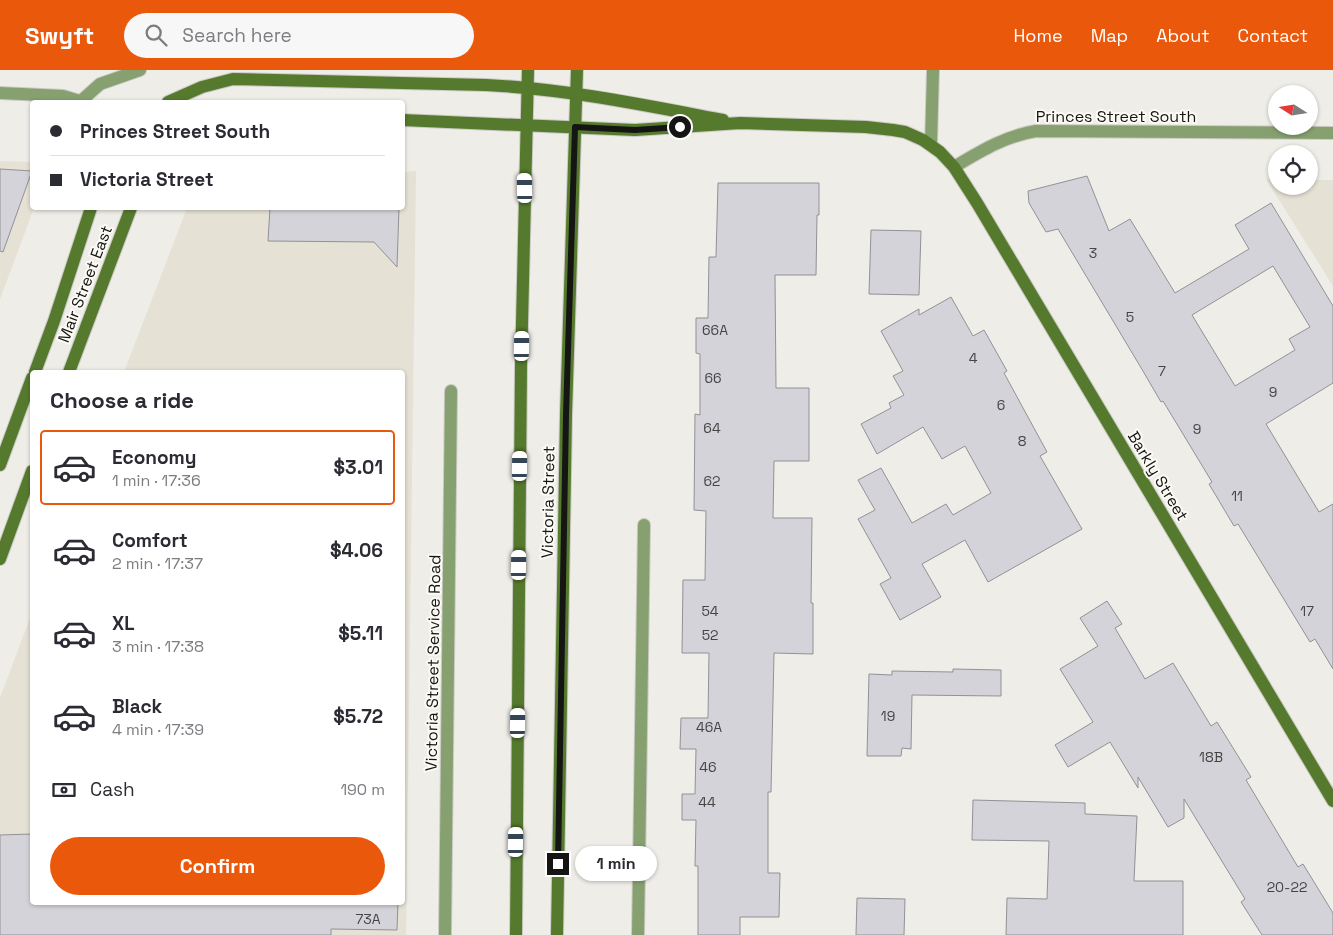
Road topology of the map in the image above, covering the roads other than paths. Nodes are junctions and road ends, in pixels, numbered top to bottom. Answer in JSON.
{"nodes":[{"id":1,"x":140,"y":70,"type":"edge"},
{"id":2,"x":528,"y":70,"type":"edge"},
{"id":3,"x":577,"y":70,"type":"edge"},
{"id":4,"x":933,"y":70,"type":"edge"},
{"id":5,"x":528,"y":87,"type":"junction"},
{"id":6,"x":0,"y":93,"type":"edge"},
{"id":7,"x":576,"y":93,"type":"junction"},
{"id":8,"x":76,"y":100,"type":"edge"},
{"id":9,"x":84,"y":100,"type":"edge"},
{"id":10,"x":172,"y":100,"type":"edge"},
{"id":11,"x":405,"y":120,"type":"edge"},
{"id":12,"x":740,"y":124,"type":"junction"},
{"id":13,"x":526,"y":125,"type":"junction"},
{"id":14,"x":575,"y":127,"type":"junction"},
{"id":15,"x":1333,"y":133,"type":"edge"},
{"id":16,"x":931,"y":144,"type":"junction"},
{"id":17,"x":954,"y":167,"type":"junction"},
{"id":18,"x":90,"y":210,"type":"edge"},
{"id":19,"x":130,"y":210,"type":"edge"},
{"id":20,"x":36,"y":370,"type":"edge"},
{"id":21,"x":70,"y":370,"type":"edge"},
{"id":22,"x":30,"y":383,"type":"edge"},
{"id":23,"x":452,"y":391,"type":"dead end"},
{"id":24,"x":0,"y":465,"type":"edge"},
{"id":25,"x":30,"y":476,"type":"edge"},
{"id":26,"x":644,"y":525,"type":"dead end"},
{"id":27,"x":0,"y":559,"type":"edge"},
{"id":28,"x":1333,"y":802,"type":"edge"},
{"id":29,"x":445,"y":935,"type":"edge"},
{"id":30,"x":516,"y":935,"type":"edge"},
{"id":31,"x":557,"y":935,"type":"edge"},
{"id":32,"x":638,"y":935,"type":"edge"}],
"edges":[{"from":1,"to":9,"type":"street"},
{"from":2,"to":5,"type":"main road","name":"Victoria Street"},
{"from":3,"to":7,"type":"main road","name":"Victoria Street"},
{"from":4,"to":16,"type":"street"},
{"from":5,"to":7,"type":"main road"},
{"from":5,"to":10,"type":"main road"},
{"from":5,"to":13,"type":"main road","name":"Victoria Street"},
{"from":6,"to":8,"type":"street"},
{"from":7,"to":12,"type":"main road"},
{"from":7,"to":14,"type":"main road","name":"Victoria Street"},
{"from":11,"to":13,"type":"main road"},
{"from":12,"to":14,"type":"main road"},
{"from":12,"to":16,"type":"main road"},
{"from":13,"to":14,"type":"main road"},
{"from":13,"to":30,"type":"main road","name":"Victoria Street"},
{"from":14,"to":31,"type":"main road","name":"Victoria Street"},
{"from":15,"to":17,"type":"street","name":"Princes Street South"},
{"from":16,"to":17,"type":"main road"},
{"from":17,"to":28,"type":"main road","name":"Barkly Street"},
{"from":18,"to":20,"type":"main road","name":"Mair Street East"},
{"from":19,"to":21,"type":"main road","name":"Mair Street East"},
{"from":22,"to":24,"type":"main road"},
{"from":23,"to":29,"type":"street","name":"Victoria Street Service Road"},
{"from":25,"to":27,"type":"main road"},
{"from":26,"to":32,"type":"street"}]}
